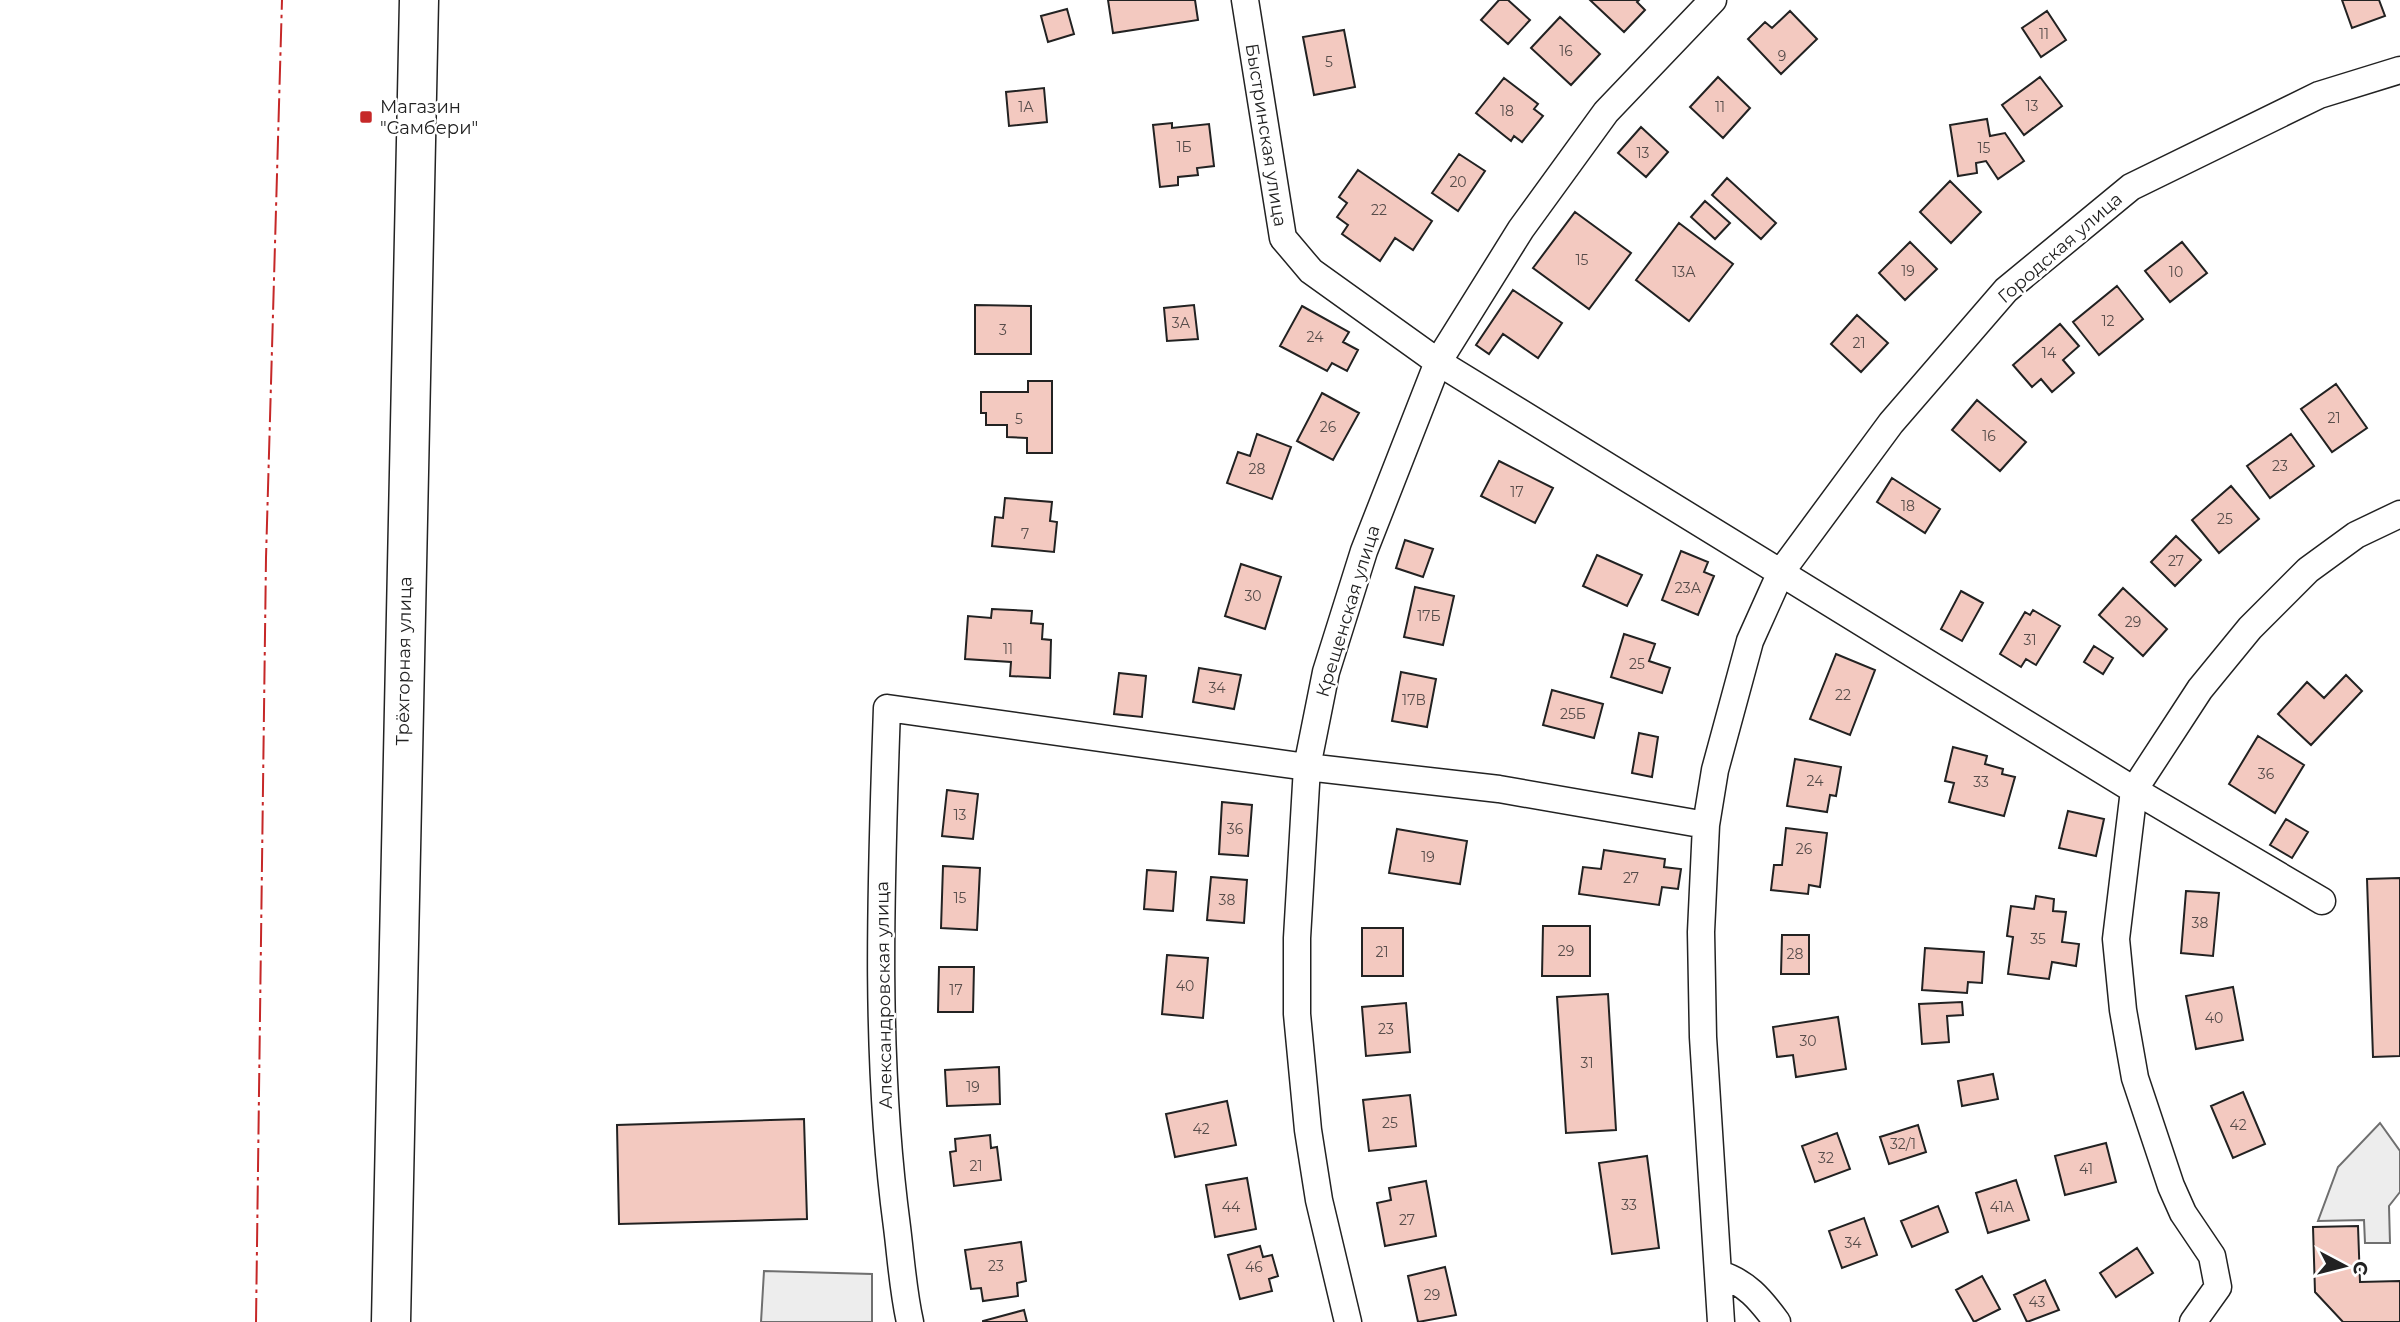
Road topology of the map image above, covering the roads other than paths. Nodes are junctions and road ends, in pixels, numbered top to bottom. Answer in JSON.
{"nodes":[{"id":1,"x":419,"y":0,"type":"edge"},
{"id":2,"x":1245,"y":0,"type":"edge"},
{"id":3,"x":1713,"y":0,"type":"edge"},
{"id":4,"x":2400,"y":70,"type":"edge"},
{"id":5,"x":1438,"y":362,"type":"junction"},
{"id":6,"x":2400,"y":514,"type":"edge"},
{"id":7,"x":1781,"y":572,"type":"junction"},
{"id":8,"x":1307,"y":767,"type":"junction"},
{"id":9,"x":2134,"y":790,"type":"junction"},
{"id":10,"x":1706,"y":825,"type":"junction"},
{"id":11,"x":2322,"y":901,"type":"dead end"},
{"id":12,"x":1719,"y":1274,"type":"junction"},
{"id":13,"x":391,"y":1322,"type":"edge"},
{"id":14,"x":910,"y":1322,"type":"edge"},
{"id":15,"x":1348,"y":1322,"type":"edge"},
{"id":16,"x":1721,"y":1322,"type":"edge"},
{"id":17,"x":1777,"y":1322,"type":"edge"},
{"id":18,"x":2193,"y":1322,"type":"edge"}],
"edges":[{"from":1,"to":13,"type":"highway","name":"Трёхгорная улица"},
{"from":2,"to":5,"type":"street","name":"Быстринская улица"},
{"from":3,"to":5,"type":"street","name":"Крещенская улица"},
{"from":4,"to":7,"type":"street","name":"Городская улица"},
{"from":5,"to":7,"type":"street","name":"Быстринская улица"},
{"from":5,"to":8,"type":"street","name":"Крещенская улица"},
{"from":6,"to":9,"type":"street"},
{"from":7,"to":9,"type":"street","name":"Быстринская улица"},
{"from":7,"to":10,"type":"street","name":"Городская улица"},
{"from":8,"to":10,"type":"street"},
{"from":8,"to":14,"type":"street","name":"Александровская улица"},
{"from":8,"to":15,"type":"street","name":"Крещенская улица"},
{"from":9,"to":11,"type":"street","name":"Быстринская улица"},
{"from":9,"to":18,"type":"street"},
{"from":10,"to":12,"type":"street","name":"Городская улица"},
{"from":12,"to":16,"type":"street","name":"Городская улица"},
{"from":12,"to":17,"type":"street"}]}
